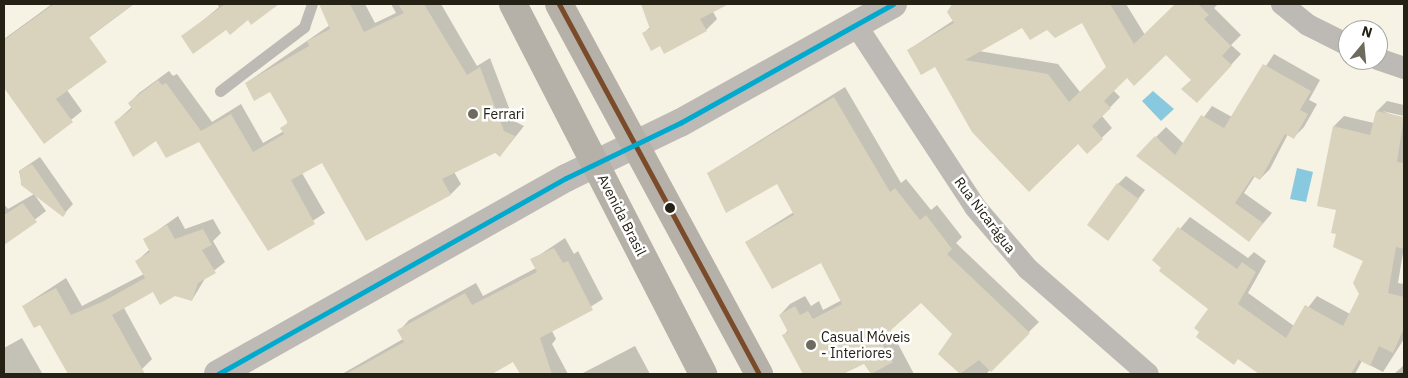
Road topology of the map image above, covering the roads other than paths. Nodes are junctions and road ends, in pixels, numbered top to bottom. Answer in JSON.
{"nodes":[{"id":1,"x":312,"y":4,"type":"edge"},
{"id":2,"x":513,"y":4,"type":"edge"},
{"id":3,"x":559,"y":4,"type":"edge"},
{"id":4,"x":894,"y":4,"type":"edge"},
{"id":5,"x":1282,"y":4,"type":"edge"},
{"id":6,"x":856,"y":25,"type":"junction"},
{"id":7,"x":1338,"y":40,"type":"edge"},
{"id":8,"x":1388,"y":62,"type":"edge"},
{"id":9,"x":1404,"y":68,"type":"edge"},
{"id":10,"x":220,"y":91,"type":"dead end"},
{"id":11,"x":634,"y":144,"type":"junction"},
{"id":12,"x":595,"y":162,"type":"junction"},
{"id":13,"x":218,"y":374,"type":"edge"},
{"id":14,"x":703,"y":374,"type":"edge"},
{"id":15,"x":759,"y":374,"type":"edge"},
{"id":16,"x":1148,"y":374,"type":"edge"}],
"edges":[{"from":1,"to":10,"type":"lane"},
{"from":2,"to":12,"type":"main road","name":"Avenida Brasil"},
{"from":3,"to":11,"type":"main road"},
{"from":4,"to":6,"type":"street"},
{"from":5,"to":7,"type":"street"},
{"from":6,"to":11,"type":"street"},
{"from":6,"to":16,"type":"street","name":"Rua Nicarágua"},
{"from":8,"to":9,"type":"street"},
{"from":11,"to":12,"type":"street"},
{"from":11,"to":15,"type":"main road"},
{"from":12,"to":13,"type":"street"},
{"from":12,"to":14,"type":"main road","name":"Avenida Brasil"}]}
